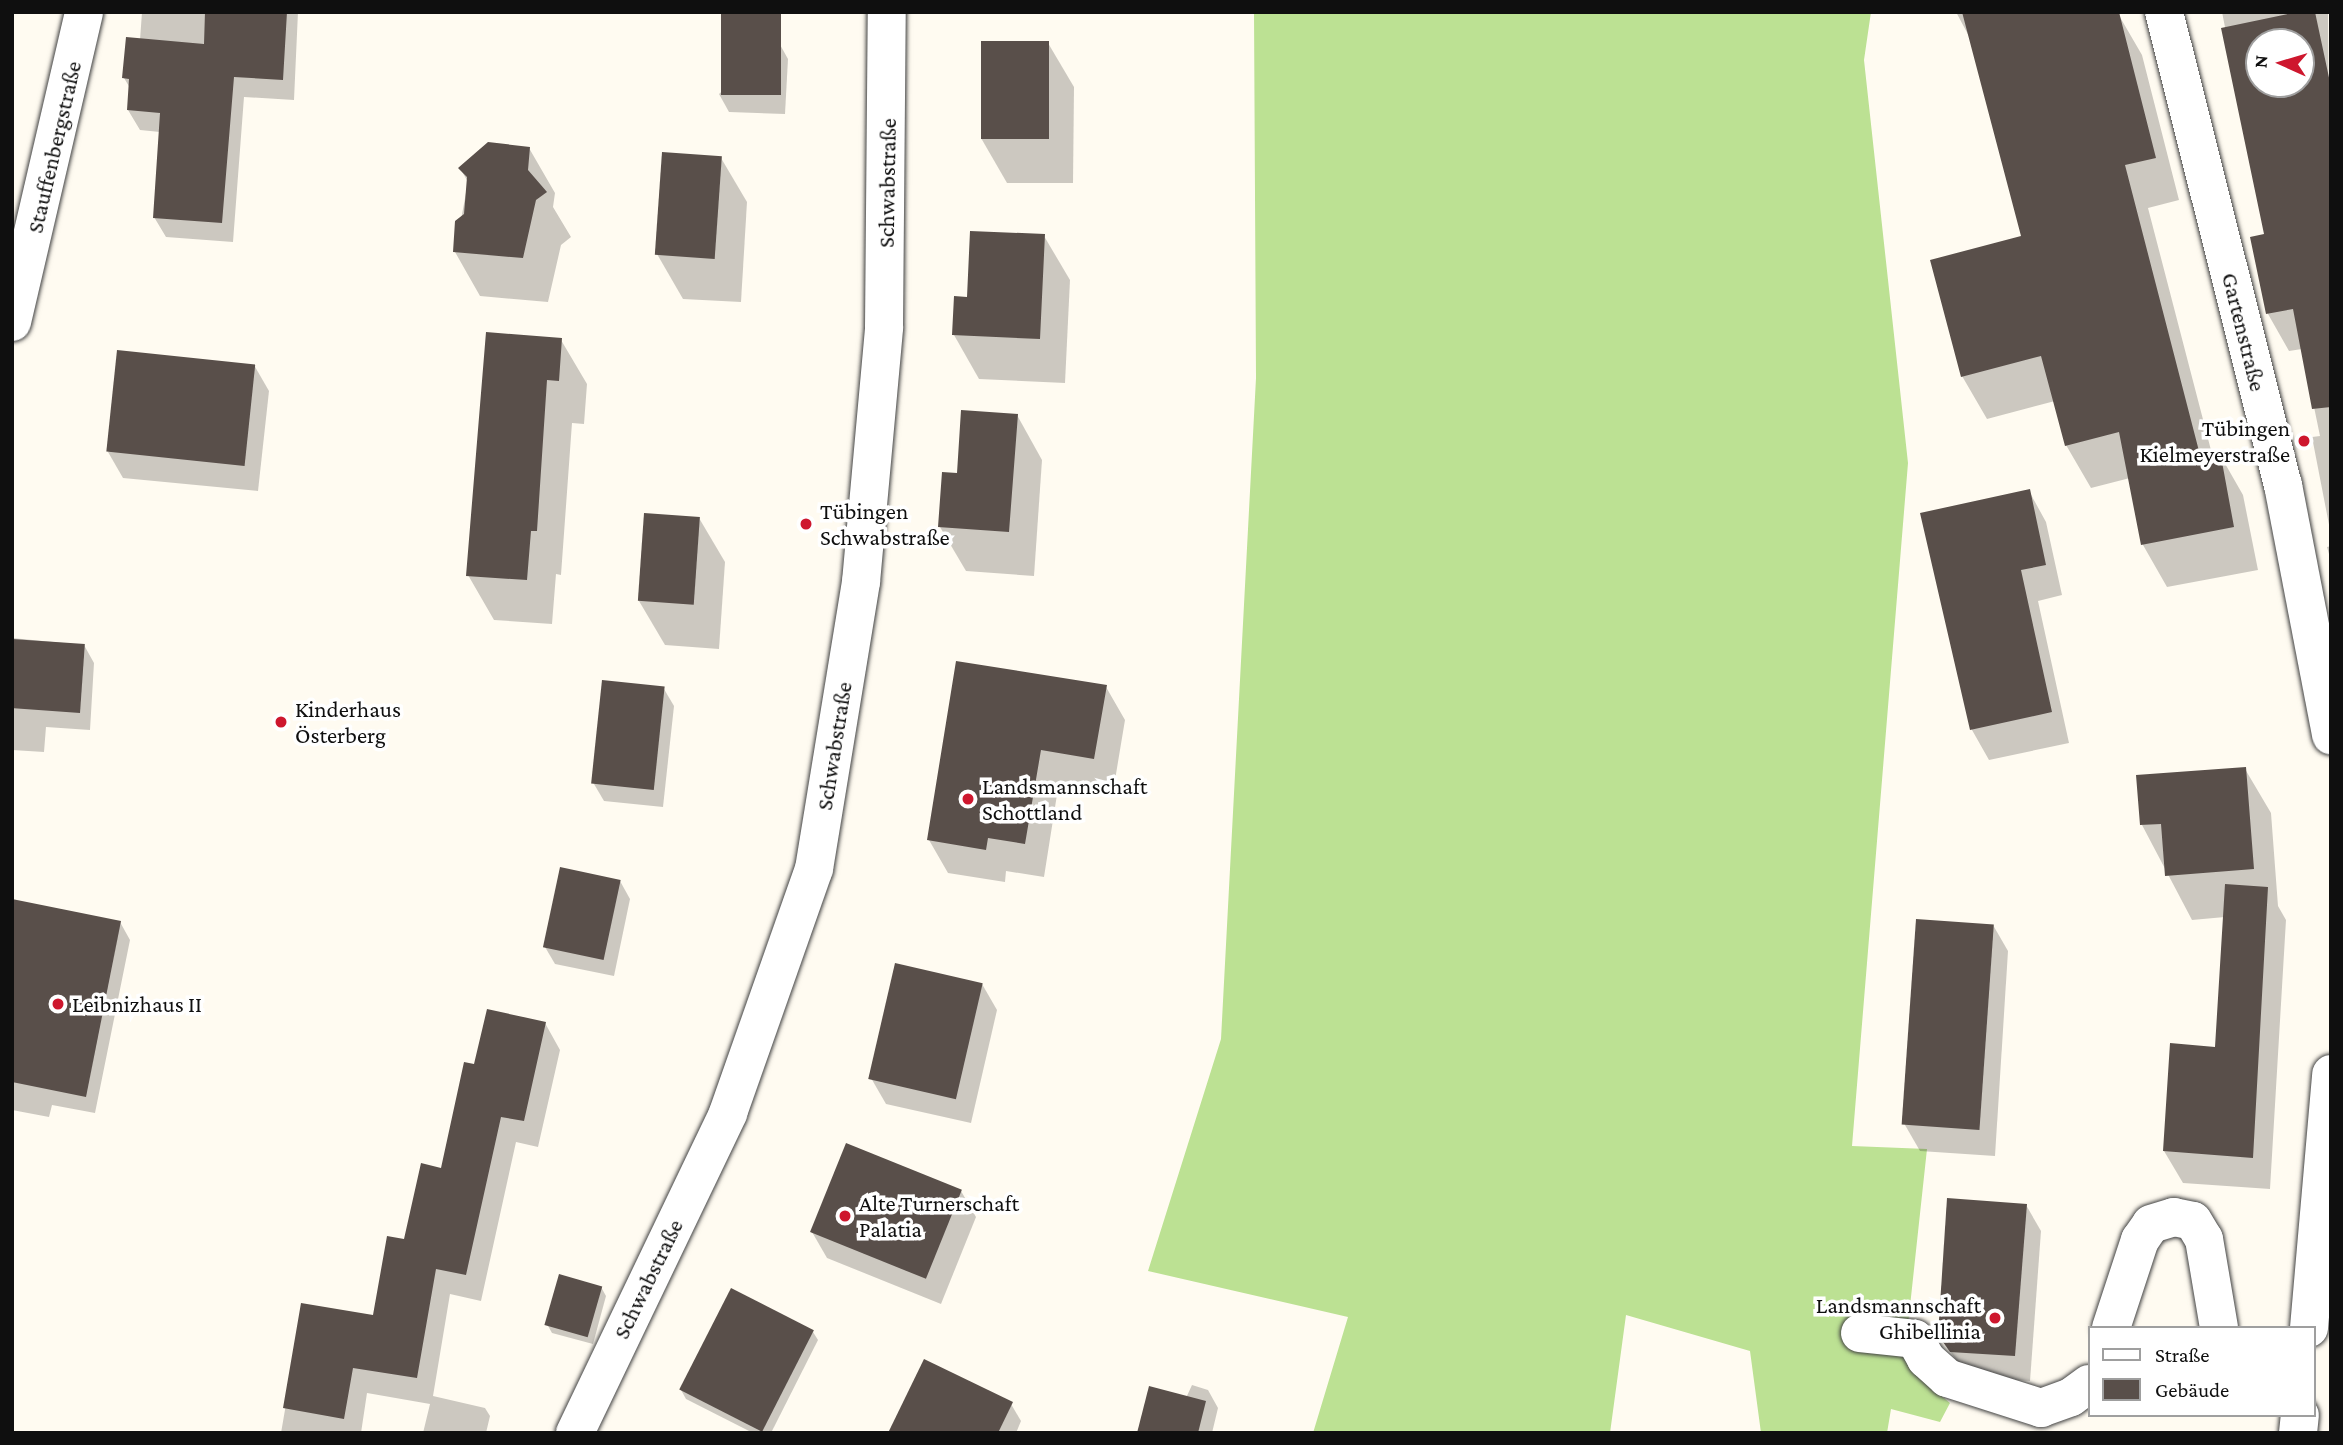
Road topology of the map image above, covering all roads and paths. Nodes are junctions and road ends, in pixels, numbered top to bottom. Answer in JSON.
{"nodes":[{"id":1,"x":84,"y":12,"type":"edge"},
{"id":2,"x":887,"y":12,"type":"edge"},
{"id":3,"x":2164,"y":12,"type":"edge"},
{"id":4,"x":12,"y":322,"type":"edge"},
{"id":5,"x":2322,"y":654,"type":"edge"},
{"id":6,"x":2331,"y":735,"type":"edge"},
{"id":7,"x":2331,"y":1074,"type":"edge"},
{"id":8,"x":2112,"y":1326,"type":"edge"},
{"id":9,"x":2219,"y":1326,"type":"edge"},
{"id":10,"x":2309,"y":1326,"type":"edge"},
{"id":11,"x":1860,"y":1333,"type":"dead end"},
{"id":12,"x":2088,"y":1385,"type":"edge"},
{"id":13,"x":575,"y":1433,"type":"edge"}],
"edges":[{"from":1,"to":4,"type":"street","name":"Stauffenbergstraße"},
{"from":2,"to":13,"type":"street","name":"Schwabstraße"},
{"from":3,"to":5,"type":"street","name":"Gartenstraße"},
{"from":5,"to":6,"type":"street","name":"Gartenstraße"},
{"from":7,"to":10,"type":"street"},
{"from":8,"to":9,"type":"street"},
{"from":11,"to":12,"type":"street"}]}
